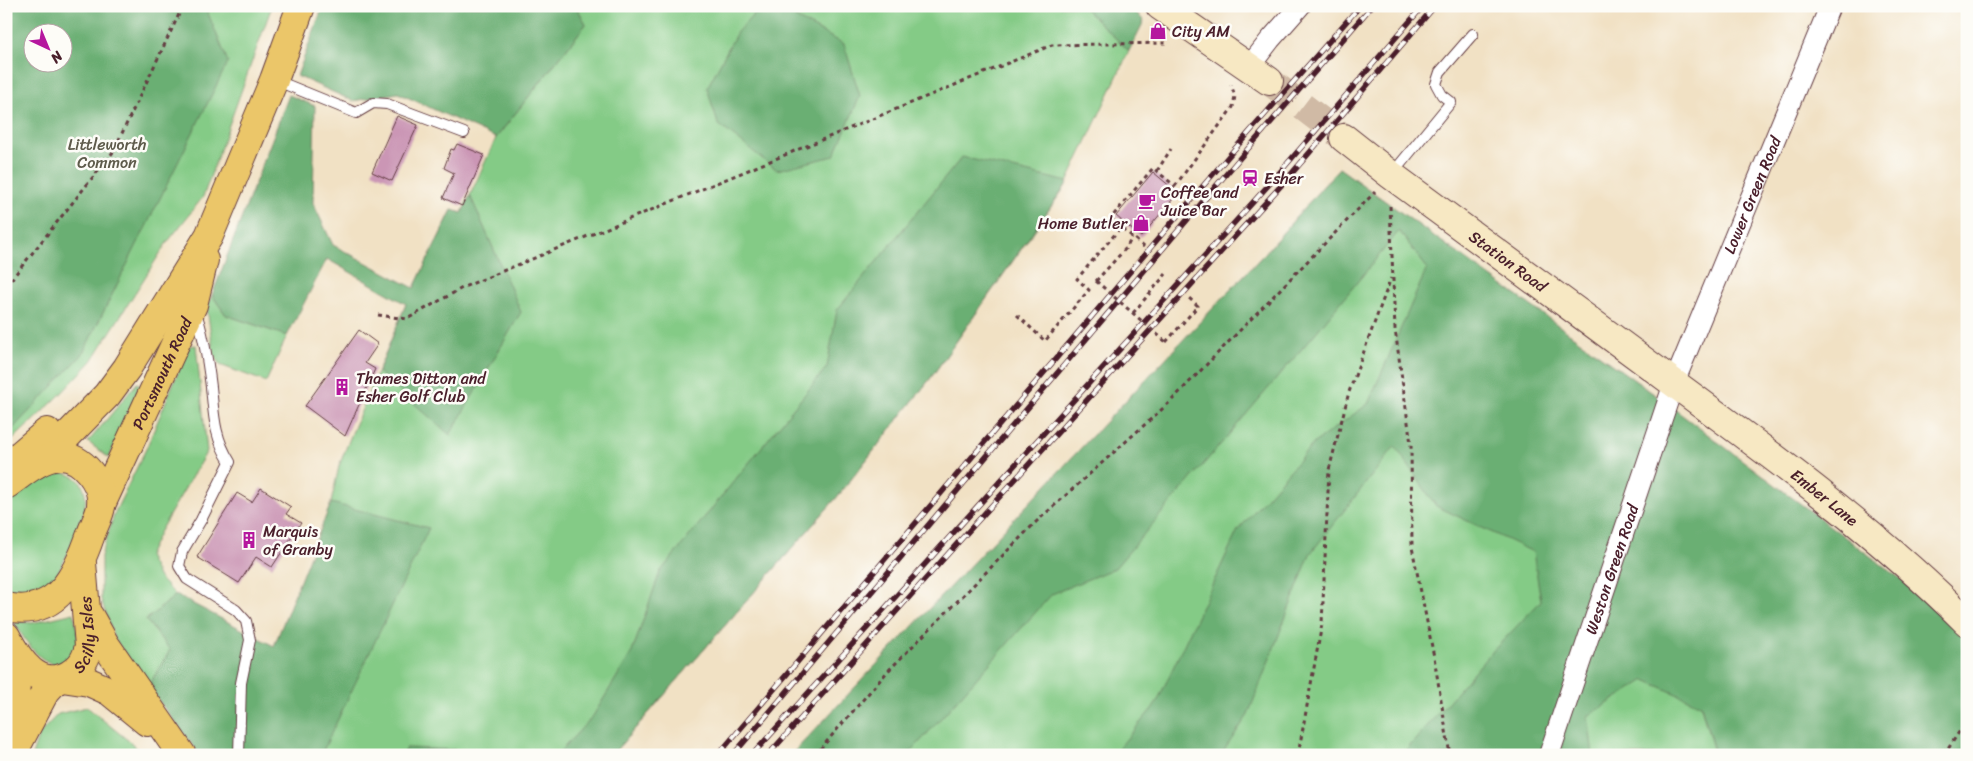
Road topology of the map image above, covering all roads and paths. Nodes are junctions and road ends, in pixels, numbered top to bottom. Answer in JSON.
{"nodes":[{"id":1,"x":183,"y":6,"type":"edge"},
{"id":2,"x":301,"y":6,"type":"edge"},
{"id":3,"x":1160,"y":6,"type":"edge"},
{"id":4,"x":1300,"y":6,"type":"edge"},
{"id":5,"x":1830,"y":6,"type":"edge"},
{"id":6,"x":1473,"y":34,"type":"dead end"},
{"id":7,"x":1172,"y":43,"type":"dead end"},
{"id":8,"x":1259,"y":74,"type":"joint"},
{"id":9,"x":274,"y":80,"type":"junction"},
{"id":10,"x":1224,"y":80,"type":"dead end"},
{"id":11,"x":464,"y":133,"type":"dead end"},
{"id":12,"x":1344,"y":138,"type":"tunnel mouth"},
{"id":13,"x":1172,"y":149,"type":"dead end"},
{"id":14,"x":1157,"y":171,"type":"junction"},
{"id":15,"x":1391,"y":175,"type":"junction"},
{"id":16,"x":1121,"y":227,"type":"junction"},
{"id":17,"x":209,"y":236,"type":"junction"},
{"id":18,"x":1132,"y":237,"type":"junction"},
{"id":19,"x":1144,"y":247,"type":"dead end"},
{"id":20,"x":1166,"y":274,"type":"dead end"},
{"id":21,"x":1392,"y":274,"type":"junction"},
{"id":22,"x":6,"y":286,"type":"edge"},
{"id":23,"x":1188,"y":298,"type":"dead end"},
{"id":24,"x":193,"y":305,"type":"junction"},
{"id":25,"x":1133,"y":313,"type":"junction"},
{"id":26,"x":1017,"y":314,"type":"dead end"},
{"id":27,"x":378,"y":315,"type":"dead end"},
{"id":28,"x":158,"y":317,"type":"junction"},
{"id":29,"x":1674,"y":383,"type":"junction"},
{"id":30,"x":36,"y":464,"type":"junction"},
{"id":31,"x":6,"y":467,"type":"edge"},
{"id":32,"x":6,"y":485,"type":"edge"},
{"id":33,"x":101,"y":505,"type":"junction"},
{"id":34,"x":82,"y":563,"type":"junction"},
{"id":35,"x":6,"y":607,"type":"edge"},
{"id":36,"x":86,"y":609,"type":"junction"},
{"id":37,"x":1967,"y":622,"type":"edge"},
{"id":38,"x":11,"y":646,"type":"edge"},
{"id":39,"x":59,"y":679,"type":"junction"},
{"id":40,"x":1967,"y":720,"type":"edge"},
{"id":41,"x":177,"y":748,"type":"edge"},
{"id":42,"x":8,"y":755,"type":"edge"},
{"id":43,"x":12,"y":755,"type":"edge"},
{"id":44,"x":240,"y":755,"type":"edge"},
{"id":45,"x":815,"y":755,"type":"edge"},
{"id":46,"x":1298,"y":755,"type":"edge"},
{"id":47,"x":1450,"y":755,"type":"edge"},
{"id":48,"x":1550,"y":755,"type":"edge"},
{"id":49,"x":1944,"y":755,"type":"edge"}],
"edges":[{"from":1,"to":22,"type":"path"},
{"from":2,"to":9,"type":"main road","name":"Portsmouth Road"},
{"from":3,"to":8,"type":"main road"},
{"from":4,"to":8,"type":"street"},
{"from":5,"to":29,"type":"street","name":"Lower Green Road"},
{"from":6,"to":15,"type":"lane"},
{"from":7,"to":27,"type":"path"},
{"from":9,"to":11,"type":"lane"},
{"from":9,"to":17,"type":"main road","name":"Portsmouth Road"},
{"from":10,"to":14,"type":"path"},
{"from":12,"to":15,"type":"main road","name":"Station Road"},
{"from":13,"to":14,"type":"path"},
{"from":14,"to":16,"type":"path"},
{"from":15,"to":21,"type":"path"},
{"from":15,"to":29,"type":"main road","name":"Station Road"},
{"from":15,"to":45,"type":"path"},
{"from":16,"to":18,"type":"path"},
{"from":16,"to":26,"type":"path"},
{"from":17,"to":24,"type":"main road","name":"Portsmouth Road"},
{"from":17,"to":28,"type":"main road","name":"Portsmouth Road"},
{"from":18,"to":19,"type":"path"},
{"from":18,"to":25,"type":"path","bridge":true},
{"from":20,"to":25,"type":"path"},
{"from":21,"to":46,"type":"path"},
{"from":21,"to":47,"type":"path"},
{"from":23,"to":25,"type":"path","bridge":true},
{"from":24,"to":33,"type":"main road","name":"Portsmouth Road"},
{"from":24,"to":44,"type":"lane"},
{"from":28,"to":30,"type":"main road","name":"Portsmouth Road"},
{"from":28,"to":31,"type":"main road"},
{"from":29,"to":37,"type":"main road","name":"Ember Lane"},
{"from":29,"to":48,"type":"street","name":"Weston Green Road"},
{"from":30,"to":32,"type":"main road"},
{"from":30,"to":33,"type":"main road"},
{"from":33,"to":34,"type":"main road","name":"Scilly Isles"},
{"from":34,"to":35,"type":"main road","name":"Scilly Isles"},
{"from":34,"to":36,"type":"main road","name":"Scilly Isles"},
{"from":36,"to":39,"type":"main road","name":"Scilly Isles"},
{"from":36,"to":41,"type":"main road"},
{"from":38,"to":39,"type":"main road","name":"Scilly Isles"},
{"from":38,"to":42,"type":"main road"},
{"from":39,"to":41,"type":"main road"},
{"from":39,"to":43,"type":"main road"},
{"from":40,"to":49,"type":"path"}]}
